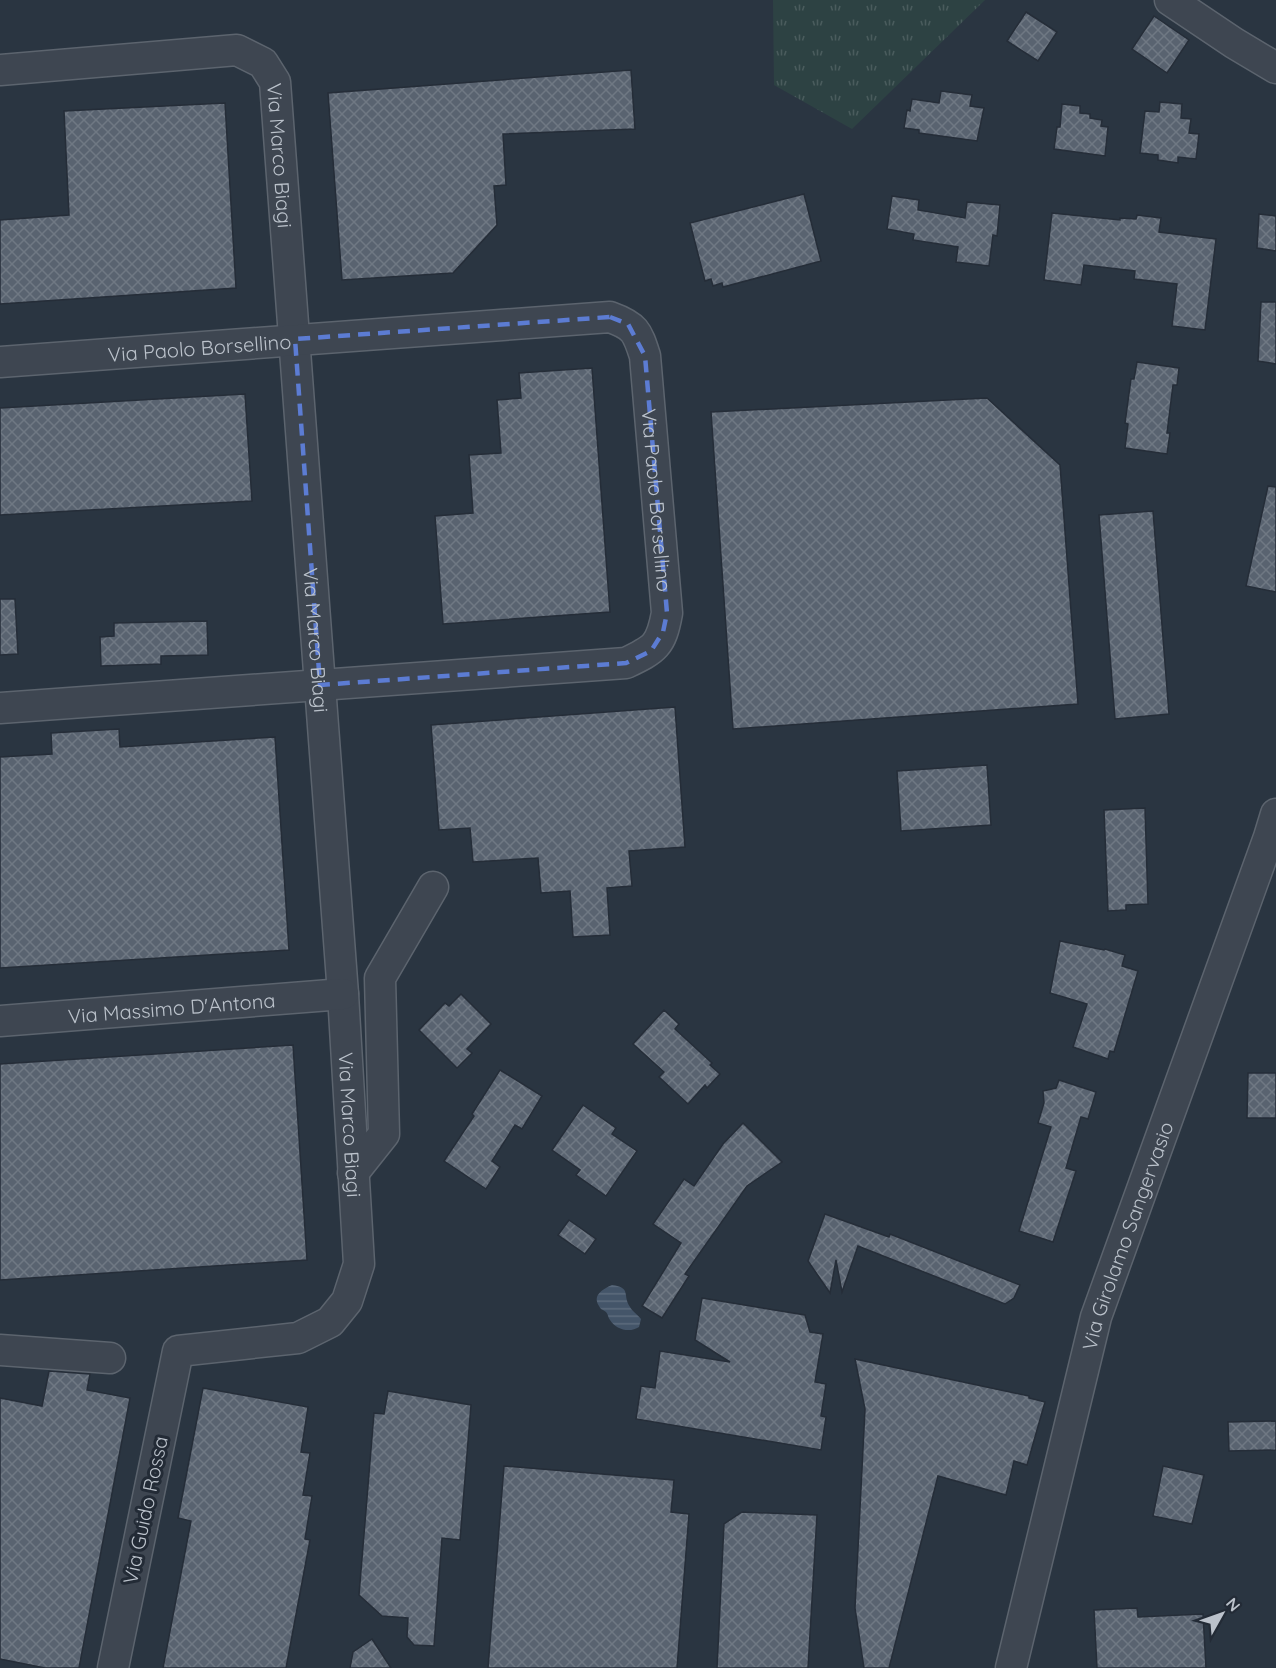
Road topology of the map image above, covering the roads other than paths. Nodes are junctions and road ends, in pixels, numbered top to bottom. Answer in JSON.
{"nodes":[{"id":1,"x":1170,"y":0,"type":"edge"},
{"id":2,"x":1276,"y":68,"type":"edge"},
{"id":3,"x":0,"y":70,"type":"edge"},
{"id":4,"x":295,"y":339,"type":"junction"},
{"id":5,"x":0,"y":362,"type":"edge"},
{"id":6,"x":320,"y":685,"type":"junction"},
{"id":7,"x":0,"y":708,"type":"edge"},
{"id":8,"x":1276,"y":814,"type":"edge"},
{"id":9,"x":433,"y":887,"type":"dead end"},
{"id":10,"x":343,"y":994,"type":"junction"},
{"id":11,"x":0,"y":1021,"type":"edge"},
{"id":12,"x":353,"y":1173,"type":"junction"},
{"id":13,"x":0,"y":1350,"type":"edge"},
{"id":14,"x":178,"y":1351,"type":"joint"},
{"id":15,"x":110,"y":1358,"type":"dead end"},
{"id":16,"x":113,"y":1668,"type":"edge"},
{"id":17,"x":1011,"y":1668,"type":"edge"}],
"edges":[{"from":1,"to":2,"type":"street"},
{"from":3,"to":4,"type":"street","name":"Via Marco Biagi"},
{"from":4,"to":5,"type":"street","name":"Via Paolo Borsellino"},
{"from":4,"to":6,"type":"street","name":"Via Marco Biagi"},
{"from":4,"to":6,"type":"street","name":"Via Paolo Borsellino"},
{"from":6,"to":7,"type":"street","name":"Via Paolo Borsellino"},
{"from":6,"to":10,"type":"street","name":"Via Marco Biagi"},
{"from":8,"to":17,"type":"street","name":"Via Girolamo Sangervasio"},
{"from":9,"to":12,"type":"street"},
{"from":10,"to":11,"type":"street","name":"Via Massimo D'Antona"},
{"from":10,"to":12,"type":"street","name":"Via Marco Biagi"},
{"from":12,"to":14,"type":"street","name":"Via Marco Biagi"},
{"from":13,"to":15,"type":"street"},
{"from":14,"to":16,"type":"street","name":"Via Guido Rossa"}]}
